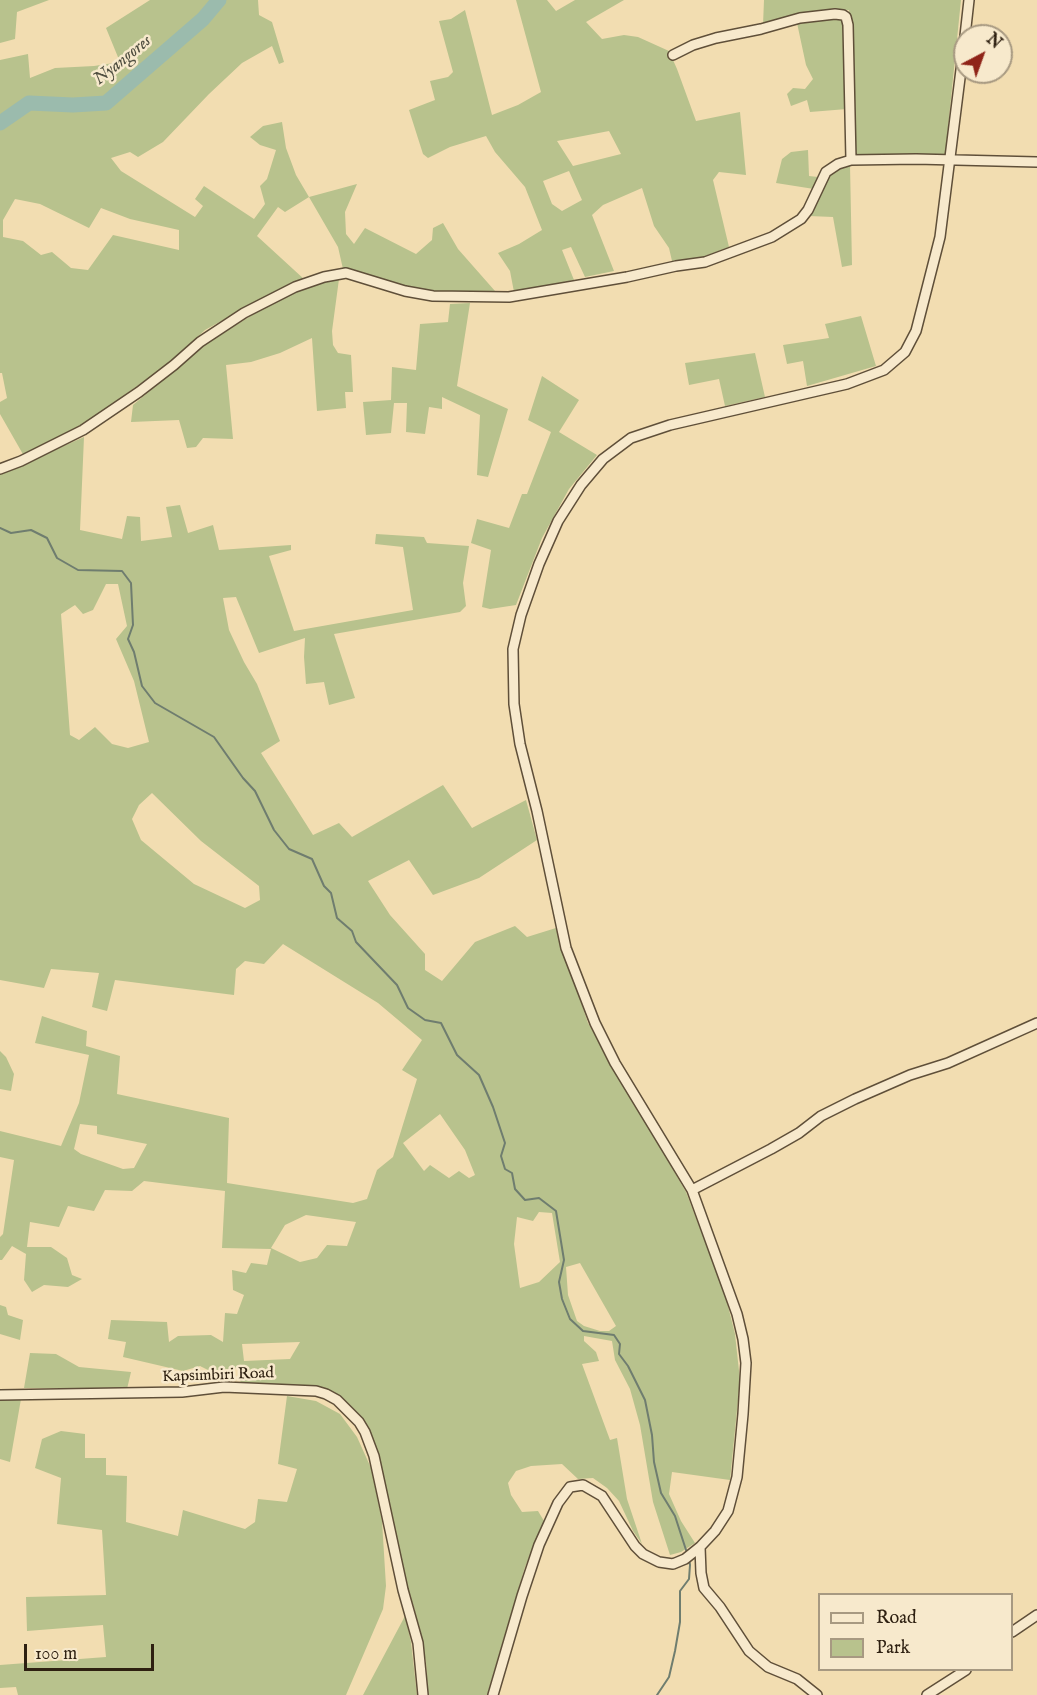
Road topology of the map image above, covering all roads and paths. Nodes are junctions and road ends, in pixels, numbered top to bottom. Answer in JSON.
{"nodes":[{"id":1,"x":969,"y":0,"type":"edge"},
{"id":2,"x":966,"y":24,"type":"edge"},
{"id":3,"x":673,"y":55,"type":"dead end"},
{"id":4,"x":959,"y":84,"type":"edge"},
{"id":5,"x":851,"y":160,"type":"junction"},
{"id":6,"x":950,"y":160,"type":"junction"},
{"id":7,"x":1037,"y":162,"type":"edge"},
{"id":8,"x":0,"y":469,"type":"edge"},
{"id":9,"x":1037,"y":1023,"type":"edge"},
{"id":10,"x":692,"y":1190,"type":"junction"},
{"id":11,"x":0,"y":1395,"type":"edge"},
{"id":12,"x":697,"y":1550,"type":"junction"},
{"id":13,"x":1037,"y":1615,"type":"edge"},
{"id":14,"x":1013,"y":1631,"type":"edge"},
{"id":15,"x":964,"y":1671,"type":"edge"},
{"id":16,"x":423,"y":1695,"type":"edge"},
{"id":17,"x":493,"y":1695,"type":"edge"},
{"id":18,"x":817,"y":1695,"type":"edge"},
{"id":19,"x":927,"y":1695,"type":"edge"}],
"edges":[{"from":1,"to":2,"type":"street"},
{"from":3,"to":5,"type":"street"},
{"from":4,"to":6,"type":"street"},
{"from":5,"to":6,"type":"street"},
{"from":5,"to":8,"type":"street"},
{"from":6,"to":7,"type":"street"},
{"from":6,"to":10,"type":"street"},
{"from":9,"to":10,"type":"street"},
{"from":10,"to":12,"type":"street"},
{"from":11,"to":16,"type":"street","name":"Kapsimbiri Road"},
{"from":12,"to":17,"type":"street"},
{"from":12,"to":18,"type":"street"},
{"from":13,"to":14,"type":"street"},
{"from":15,"to":19,"type":"street"}]}
